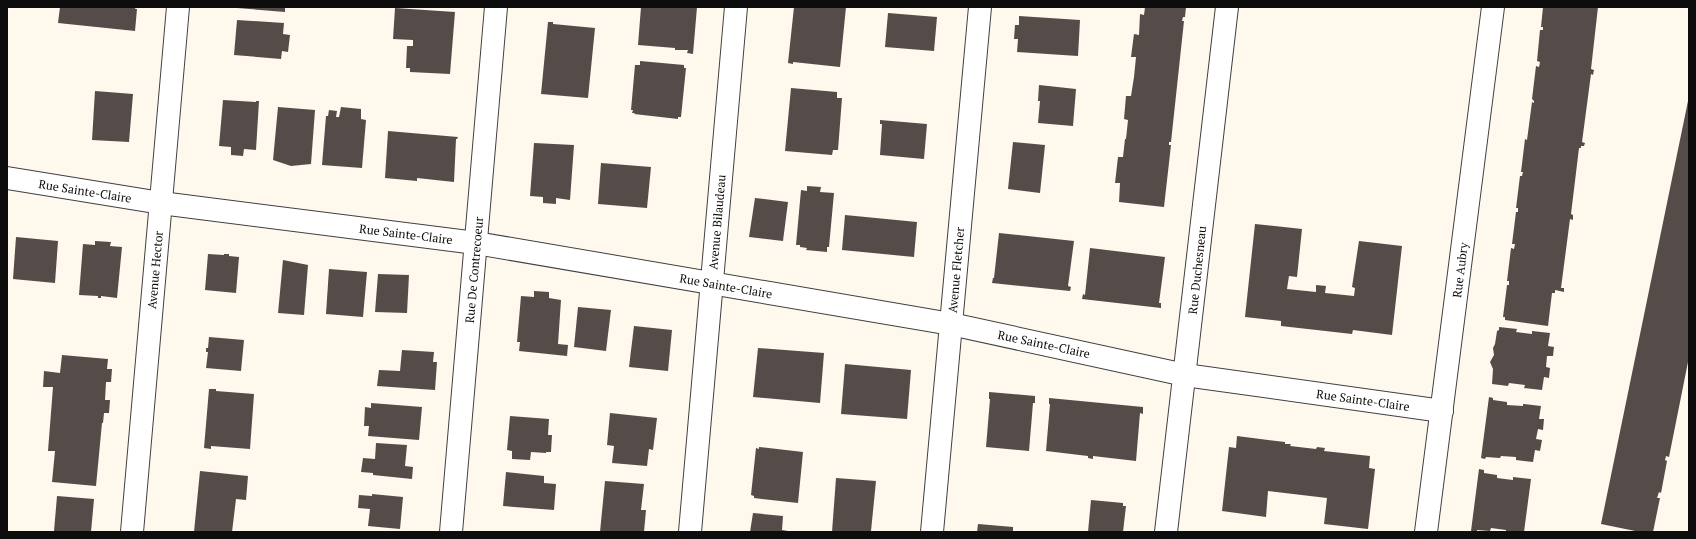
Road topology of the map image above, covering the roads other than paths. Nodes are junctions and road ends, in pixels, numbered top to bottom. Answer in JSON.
{"nodes":[{"id":1,"x":178,"y":7,"type":"edge"},
{"id":2,"x":496,"y":7,"type":"edge"},
{"id":3,"x":736,"y":7,"type":"edge"},
{"id":4,"x":980,"y":7,"type":"edge"},
{"id":5,"x":1227,"y":7,"type":"edge"},
{"id":6,"x":1493,"y":7,"type":"edge"},
{"id":7,"x":7,"y":178,"type":"edge"},
{"id":8,"x":161,"y":202,"type":"junction"},
{"id":9,"x":476,"y":243,"type":"junction"},
{"id":10,"x":712,"y":284,"type":"junction"},
{"id":11,"x":951,"y":324,"type":"junction"},
{"id":12,"x":1185,"y":375,"type":"junction"},
{"id":13,"x":1442,"y":411,"type":"junction"},
{"id":14,"x":132,"y":532,"type":"edge"},
{"id":15,"x":452,"y":532,"type":"edge"},
{"id":16,"x":690,"y":532,"type":"edge"},
{"id":17,"x":932,"y":532,"type":"edge"},
{"id":18,"x":1166,"y":532,"type":"edge"},
{"id":19,"x":1426,"y":532,"type":"edge"}],
"edges":[{"from":1,"to":8,"type":"street","name":"Avenue Hector"},
{"from":2,"to":9,"type":"street","name":"Rue De Contrecoeur"},
{"from":3,"to":10,"type":"street","name":"Avenue Bilaudeau"},
{"from":4,"to":11,"type":"street","name":"Avenue Fletcher"},
{"from":5,"to":12,"type":"street","name":"Rue Duchesneau"},
{"from":6,"to":13,"type":"street","name":"Rue Aubry"},
{"from":7,"to":8,"type":"street","name":"Rue Sainte-Claire"},
{"from":8,"to":9,"type":"street","name":"Rue Sainte-Claire"},
{"from":8,"to":14,"type":"street","name":"Avenue Hector"},
{"from":9,"to":10,"type":"street","name":"Rue Sainte-Claire"},
{"from":9,"to":15,"type":"street","name":"Rue De Contrecoeur"},
{"from":10,"to":11,"type":"street","name":"Rue Sainte-Claire"},
{"from":10,"to":16,"type":"street","name":"Avenue Bilaudeau"},
{"from":11,"to":12,"type":"street","name":"Rue Sainte-Claire"},
{"from":11,"to":17,"type":"street","name":"Avenue Fletcher"},
{"from":12,"to":13,"type":"street","name":"Rue Sainte-Claire"},
{"from":12,"to":18,"type":"street","name":"Rue Duchesneau"},
{"from":13,"to":19,"type":"street","name":"Rue Aubry"}]}
